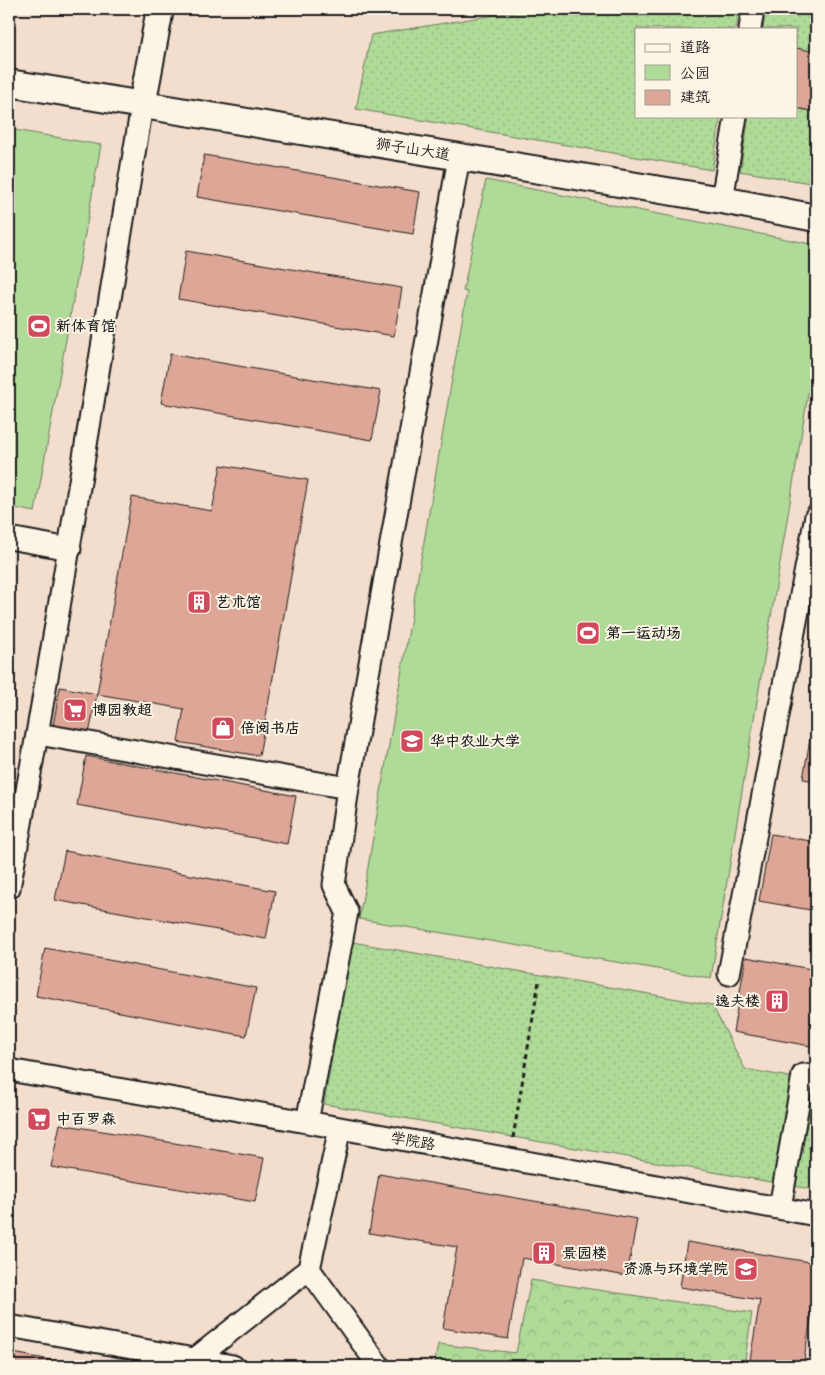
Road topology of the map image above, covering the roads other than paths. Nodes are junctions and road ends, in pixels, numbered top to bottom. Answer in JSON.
{"nodes":[{"id":1,"x":160,"y":9,"type":"edge"},
{"id":2,"x":753,"y":9,"type":"edge"},
{"id":3,"x":750,"y":28,"type":"edge"},
{"id":4,"x":9,"y":84,"type":"edge"},
{"id":5,"x":142,"y":106,"type":"junction"},
{"id":6,"x":736,"y":118,"type":"edge"},
{"id":7,"x":459,"y":157,"type":"junction"},
{"id":8,"x":722,"y":200,"type":"junction"},
{"id":9,"x":816,"y":218,"type":"edge"},
{"id":10,"x":816,"y":516,"type":"edge"},
{"id":11,"x":9,"y":538,"type":"edge"},
{"id":12,"x":70,"y":549,"type":"junction"},
{"id":13,"x":38,"y":734,"type":"junction"},
{"id":14,"x":348,"y":788,"type":"junction"},
{"id":15,"x":9,"y":888,"type":"edge"},
{"id":16,"x":729,"y":974,"type":"dead end"},
{"id":17,"x":9,"y":1070,"type":"edge"},
{"id":18,"x":816,"y":1077,"type":"edge"},
{"id":19,"x":307,"y":1122,"type":"junction"},
{"id":20,"x":340,"y":1128,"type":"junction"},
{"id":21,"x":780,"y":1208,"type":"junction"},
{"id":22,"x":816,"y":1215,"type":"edge"},
{"id":23,"x":309,"y":1269,"type":"junction"},
{"id":24,"x":9,"y":1326,"type":"edge"},
{"id":25,"x":195,"y":1359,"type":"junction"},
{"id":26,"x":233,"y":1366,"type":"edge"},
{"id":27,"x":379,"y":1366,"type":"edge"}],
"edges":[{"from":1,"to":5,"type":"street"},
{"from":2,"to":3,"type":"street"},
{"from":4,"to":5,"type":"street","name":"狮子山大道"},
{"from":5,"to":7,"type":"street","name":"狮子山大道"},
{"from":5,"to":12,"type":"street"},
{"from":6,"to":8,"type":"street"},
{"from":7,"to":8,"type":"street","name":"狮子山大道"},
{"from":7,"to":14,"type":"street"},
{"from":8,"to":9,"type":"street","name":"狮子山大道"},
{"from":10,"to":16,"type":"street"},
{"from":11,"to":12,"type":"street"},
{"from":12,"to":13,"type":"street"},
{"from":13,"to":14,"type":"street"},
{"from":13,"to":15,"type":"street"},
{"from":14,"to":19,"type":"street"},
{"from":17,"to":19,"type":"street","name":"学院路"},
{"from":18,"to":21,"type":"street"},
{"from":19,"to":20,"type":"street","name":"学院路"},
{"from":20,"to":21,"type":"street","name":"学院路"},
{"from":20,"to":23,"type":"street"},
{"from":21,"to":22,"type":"street","name":"学院路"},
{"from":23,"to":25,"type":"street"},
{"from":23,"to":27,"type":"street"},
{"from":24,"to":25,"type":"street"},
{"from":25,"to":26,"type":"street"}]}
